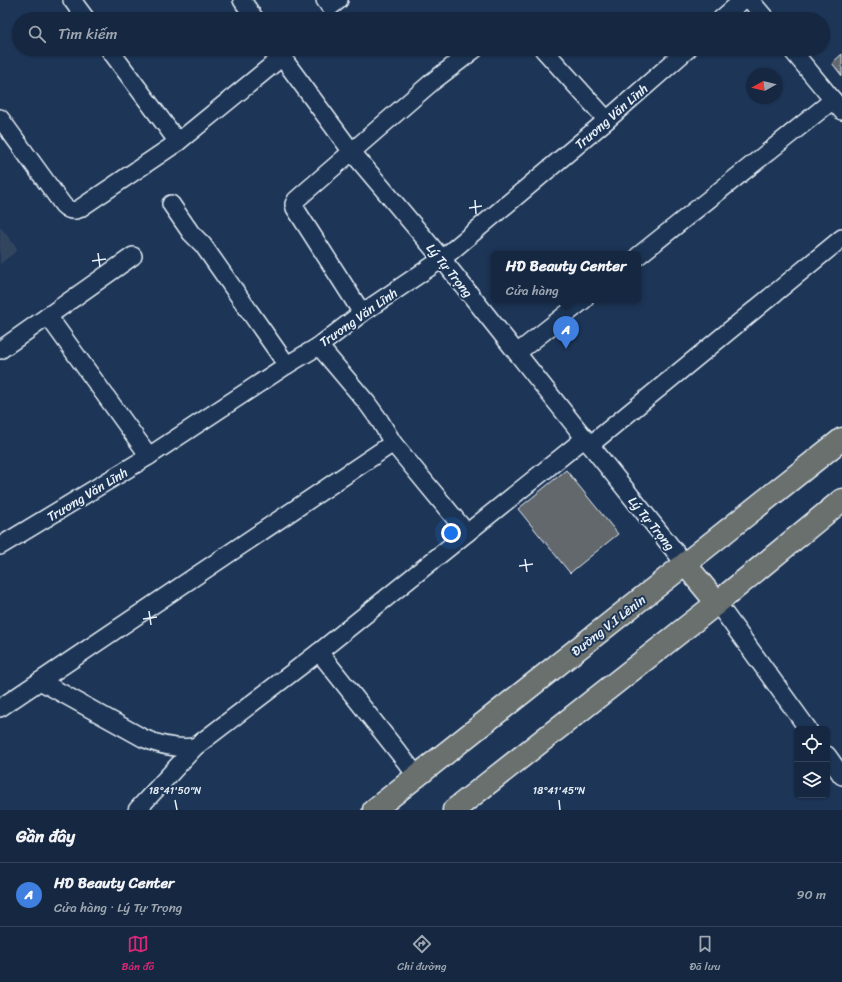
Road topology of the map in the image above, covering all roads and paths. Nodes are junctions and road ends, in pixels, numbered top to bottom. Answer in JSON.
{"nodes":[{"id":1,"x":72,"y":0,"type":"edge"},
{"id":2,"x":242,"y":0,"type":"edge"},
{"id":3,"x":325,"y":0,"type":"edge"},
{"id":4,"x":339,"y":0,"type":"edge"},
{"id":5,"x":743,"y":0,"type":"edge"},
{"id":6,"x":750,"y":0,"type":"edge"},
{"id":7,"x":81,"y":12,"type":"edge"},
{"id":8,"x":250,"y":12,"type":"edge"},
{"id":9,"x":730,"y":12,"type":"edge"},
{"id":10,"x":760,"y":12,"type":"edge"},
{"id":11,"x":114,"y":56,"type":"edge"},
{"id":12,"x":276,"y":56,"type":"edge"},
{"id":13,"x":281,"y":56,"type":"edge"},
{"id":14,"x":466,"y":56,"type":"edge"},
{"id":15,"x":549,"y":56,"type":"edge"},
{"id":16,"x":680,"y":56,"type":"edge"},
{"id":17,"x":797,"y":56,"type":"edge"},
{"id":18,"x":838,"y":106,"type":"edge"},
{"id":19,"x":0,"y":118,"type":"edge"},
{"id":20,"x":607,"y":120,"type":"junction"},
{"id":21,"x":178,"y":142,"type":"junction"},
{"id":22,"x":352,"y":152,"type":"junction"},
{"id":23,"x":171,"y":204,"type":"dead end"},
{"id":24,"x":842,"y":238,"type":"edge"},
{"id":25,"x":641,"y":254,"type":"edge"},
{"id":26,"x":133,"y":256,"type":"dead end"},
{"id":27,"x":442,"y":259,"type":"junction"},
{"id":28,"x":580,"y":303,"type":"edge"},
{"id":29,"x":362,"y":313,"type":"junction"},
{"id":30,"x":48,"y":316,"type":"junction"},
{"id":31,"x":319,"y":346,"type":"junction"},
{"id":32,"x":0,"y":350,"type":"edge"},
{"id":33,"x":517,"y":353,"type":"junction"},
{"id":34,"x":287,"y":365,"type":"junction"},
{"id":35,"x":842,"y":439,"type":"edge"},
{"id":36,"x":587,"y":442,"type":"junction"},
{"id":37,"x":393,"y":443,"type":"junction"},
{"id":38,"x":149,"y":456,"type":"junction"},
{"id":39,"x":842,"y":500,"type":"edge"},
{"id":40,"x":467,"y":533,"type":"junction"},
{"id":41,"x":0,"y":546,"type":"edge"},
{"id":42,"x":685,"y":564,"type":"junction"},
{"id":43,"x":717,"y":603,"type":"junction"},
{"id":44,"x":319,"y":652,"type":"junction"},
{"id":45,"x":40,"y":681,"type":"junction"},
{"id":46,"x":0,"y":708,"type":"edge"},
{"id":47,"x":806,"y":726,"type":"edge"},
{"id":48,"x":196,"y":747,"type":"junction"},
{"id":49,"x":830,"y":759,"type":"edge"},
{"id":50,"x":417,"y":776,"type":"junction"},
{"id":51,"x":842,"y":776,"type":"edge"},
{"id":52,"x":137,"y":810,"type":"edge"},
{"id":53,"x":374,"y":810,"type":"edge"},
{"id":54,"x":454,"y":810,"type":"edge"}],
"edges":[{"from":1,"to":7,"type":"street"},
{"from":2,"to":8,"type":"street"},
{"from":3,"to":4,"type":"street"},
{"from":5,"to":9,"type":"street"},
{"from":6,"to":10,"type":"street"},
{"from":11,"to":21,"type":"street"},
{"from":12,"to":21,"type":"street"},
{"from":13,"to":22,"type":"street","name":"Lý Tự Trọng"},
{"from":14,"to":22,"type":"street"},
{"from":15,"to":20,"type":"street"},
{"from":16,"to":20,"type":"street","name":"Trương Văn Lĩnh"},
{"from":17,"to":18,"type":"street"},
{"from":18,"to":25,"type":"street"},
{"from":19,"to":21,"type":"street"},
{"from":20,"to":27,"type":"street","name":"Trương Văn Lĩnh"},
{"from":22,"to":27,"type":"street","name":"Lý Tự Trọng"},
{"from":22,"to":29,"type":"street"},
{"from":23,"to":34,"type":"street"},
{"from":24,"to":36,"type":"street"},
{"from":26,"to":30,"type":"street"},
{"from":27,"to":29,"type":"street","name":"Trương Văn Lĩnh"},
{"from":27,"to":33,"type":"street","name":"Lý Tự Trọng"},
{"from":28,"to":33,"type":"street"},
{"from":29,"to":31,"type":"street","name":"Trương Văn Lĩnh"},
{"from":30,"to":32,"type":"street"},
{"from":30,"to":38,"type":"street"},
{"from":31,"to":34,"type":"street","name":"Trương Văn Lĩnh"},
{"from":31,"to":37,"type":"street"},
{"from":33,"to":36,"type":"street","name":"Lý Tự Trọng"},
{"from":34,"to":38,"type":"street","name":"Trương Văn Lĩnh"},
{"from":35,"to":42,"type":"main road","name":"Đường V.I Lênin"},
{"from":36,"to":40,"type":"street"},
{"from":36,"to":42,"type":"street","name":"Lý Tự Trọng"},
{"from":37,"to":40,"type":"street"},
{"from":37,"to":45,"type":"street"},
{"from":38,"to":41,"type":"street","name":"Trương Văn Lĩnh"},
{"from":39,"to":43,"type":"main road"},
{"from":40,"to":44,"type":"street"},
{"from":42,"to":43,"type":"main road"},
{"from":42,"to":50,"type":"main road","name":"Đường V.I Lênin"},
{"from":43,"to":47,"type":"street"},
{"from":43,"to":54,"type":"main road"},
{"from":44,"to":48,"type":"street"},
{"from":44,"to":50,"type":"street"},
{"from":45,"to":46,"type":"street"},
{"from":45,"to":48,"type":"street"},
{"from":48,"to":52,"type":"street"},
{"from":49,"to":51,"type":"street"},
{"from":50,"to":53,"type":"main road","name":"Đường V.I Lênin"}]}
